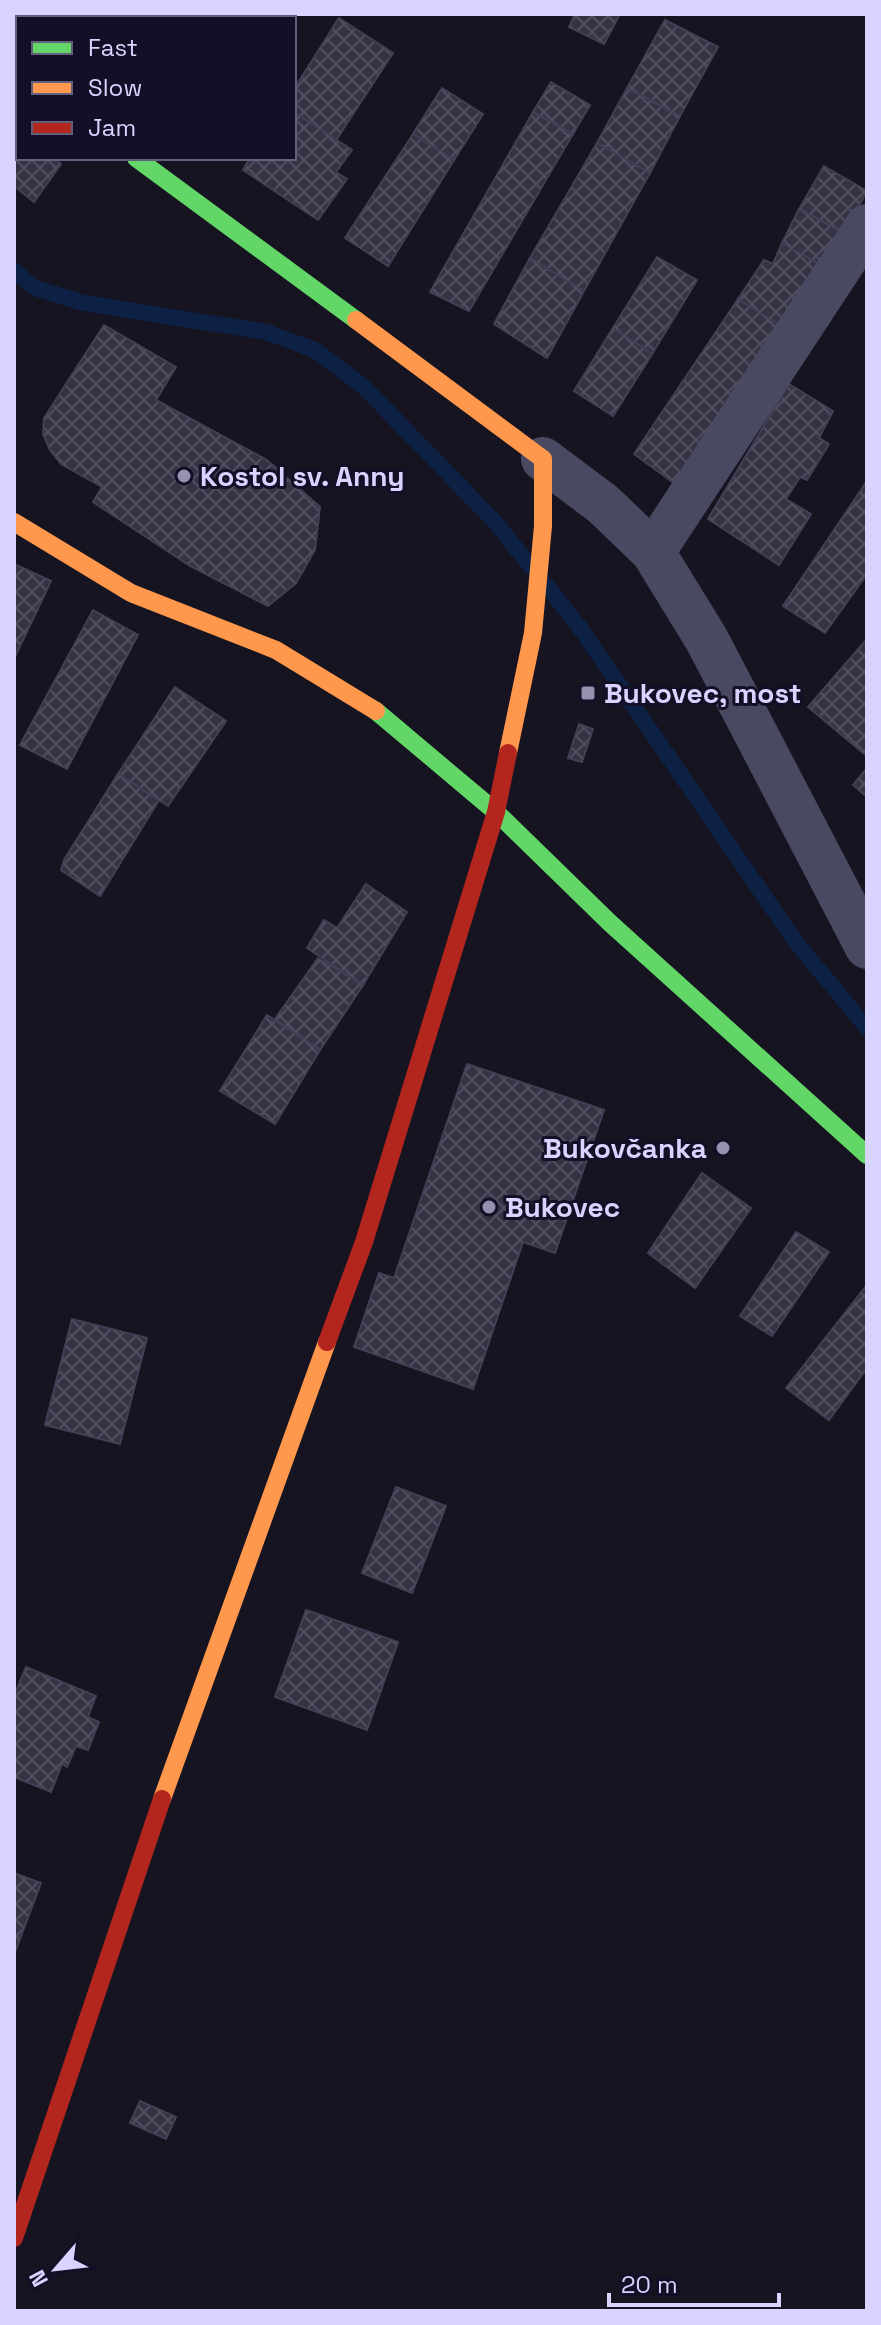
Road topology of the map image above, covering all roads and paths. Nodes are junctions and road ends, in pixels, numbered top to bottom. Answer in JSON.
{"nodes":[{"id":1,"x":139,"y":160,"type":"edge"},
{"id":2,"x":867,"y":226,"type":"edge"},
{"id":3,"x":543,"y":459,"type":"junction"},
{"id":4,"x":14,"y":522,"type":"edge"},
{"id":5,"x":653,"y":552,"type":"junction"},
{"id":6,"x":496,"y":812,"type":"junction"},
{"id":7,"x":867,"y":947,"type":"edge"},
{"id":8,"x":867,"y":1155,"type":"edge"},
{"id":9,"x":14,"y":2238,"type":"edge"}],
"edges":[{"from":1,"to":3,"type":"street"},
{"from":2,"to":5,"type":"street"},
{"from":3,"to":5,"type":"street"},
{"from":3,"to":6,"type":"street"},
{"from":4,"to":6,"type":"street"},
{"from":5,"to":7,"type":"street"},
{"from":6,"to":8,"type":"street"},
{"from":6,"to":9,"type":"street"}]}
